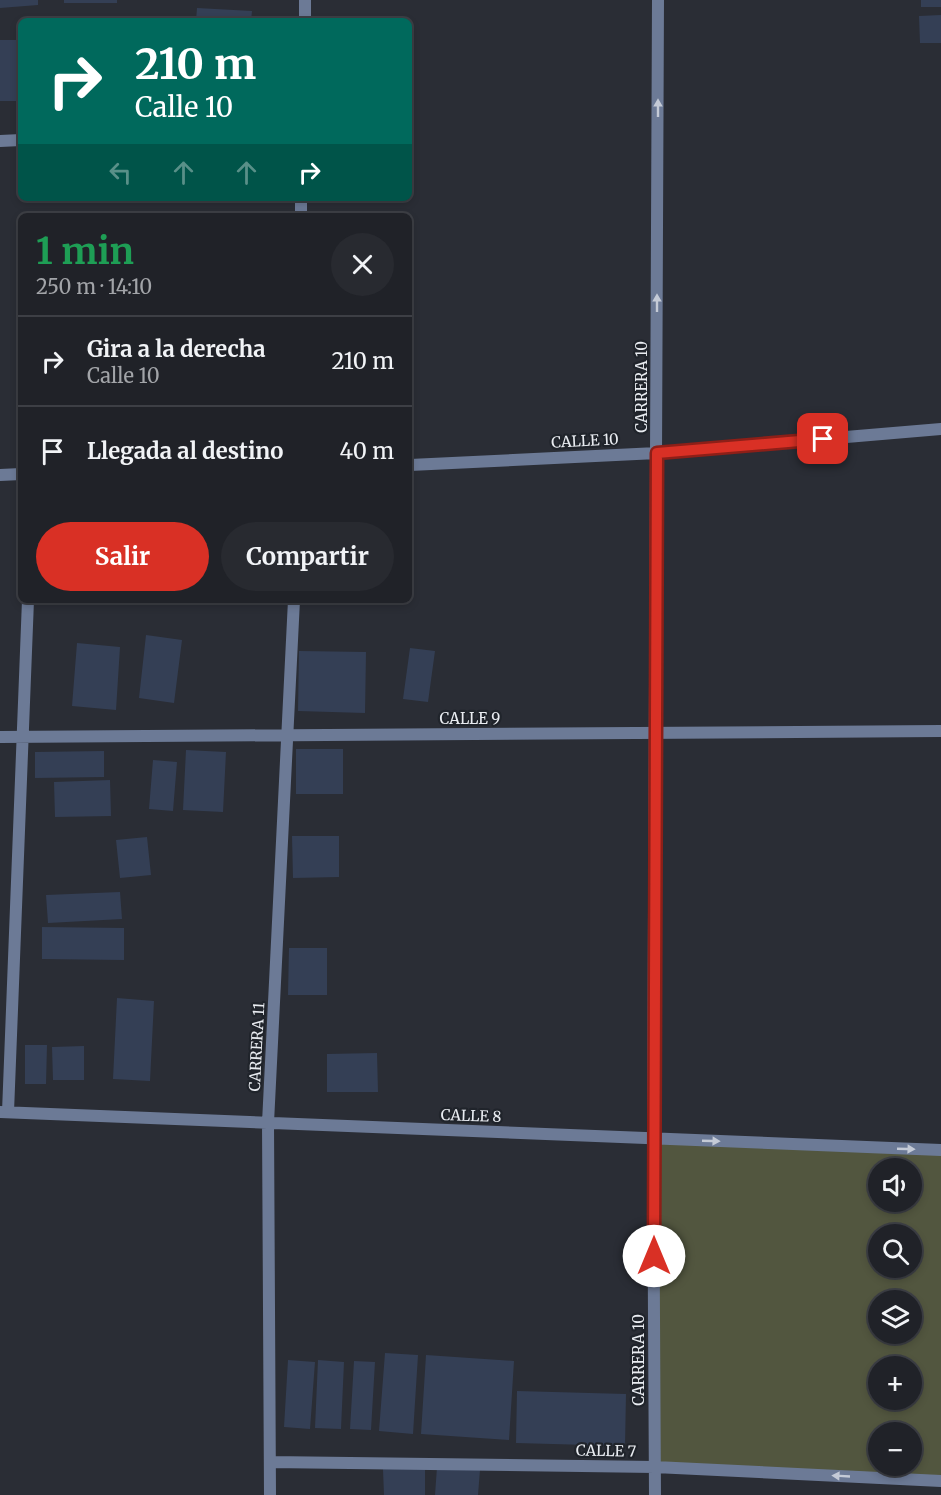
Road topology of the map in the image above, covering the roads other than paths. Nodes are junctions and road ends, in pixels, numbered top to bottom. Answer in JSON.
{"nodes":[{"id":1,"x":305,"y":0,"type":"edge"},
{"id":2,"x":658,"y":0,"type":"edge"},
{"id":3,"x":305,"y":18,"type":"edge"},
{"id":4,"x":18,"y":140,"type":"edge"},
{"id":5,"x":0,"y":141,"type":"edge"},
{"id":6,"x":941,"y":429,"type":"edge"},
{"id":7,"x":657,"y":453,"type":"junction"},
{"id":8,"x":412,"y":465,"type":"edge"},
{"id":9,"x":18,"y":474,"type":"edge"},
{"id":10,"x":0,"y":475,"type":"edge"},
{"id":11,"x":28,"y":603,"type":"edge"},
{"id":12,"x":294,"y":603,"type":"edge"},
{"id":13,"x":941,"y":731,"type":"edge"},
{"id":14,"x":656,"y":733,"type":"junction"},
{"id":15,"x":288,"y":735,"type":"junction"},
{"id":16,"x":0,"y":737,"type":"edge"},
{"id":17,"x":24,"y":737,"type":"junction"},
{"id":18,"x":4,"y":1112,"type":"edge"},
{"id":19,"x":268,"y":1123,"type":"junction"},
{"id":20,"x":653,"y":1138,"type":"junction"},
{"id":21,"x":941,"y":1150,"type":"edge"},
{"id":22,"x":270,"y":1462,"type":"junction"},
{"id":23,"x":655,"y":1467,"type":"junction"},
{"id":24,"x":941,"y":1481,"type":"edge"},
{"id":25,"x":270,"y":1495,"type":"edge"},
{"id":26,"x":655,"y":1495,"type":"edge"}],
"edges":[{"from":1,"to":3,"type":"street"},
{"from":7,"to":2,"type":"street","name":"CARRERA 10","one_way":true},
{"from":4,"to":5,"type":"street"},
{"from":6,"to":7,"type":"street","name":"CALLE 10"},
{"from":7,"to":8,"type":"street","name":"CALLE 10"},
{"from":7,"to":14,"type":"street","name":"CARRERA 10"},
{"from":9,"to":10,"type":"street"},
{"from":11,"to":17,"type":"street"},
{"from":12,"to":15,"type":"street","name":"CARRERA 11"},
{"from":13,"to":14,"type":"street","name":"CALLE 9"},
{"from":14,"to":15,"type":"street","name":"CALLE 9"},
{"from":14,"to":20,"type":"street","name":"CARRERA 10"},
{"from":15,"to":17,"type":"street","name":"CALLE 9"},
{"from":15,"to":19,"type":"street","name":"CARRERA 11"},
{"from":16,"to":17,"type":"street","name":"CALLE 9"},
{"from":17,"to":18,"type":"street"},
{"from":18,"to":19,"type":"street","name":"CALLE 8"},
{"from":19,"to":20,"type":"street","name":"CALLE 8"},
{"from":19,"to":22,"type":"street","name":"CARRERA 11"},
{"from":20,"to":21,"type":"street","name":"CALLE 8","one_way":true},
{"from":20,"to":23,"type":"street","name":"CARRERA 10"},
{"from":22,"to":23,"type":"street","name":"CALLE 7"},
{"from":22,"to":25,"type":"street","name":"CARRERA 11"},
{"from":24,"to":23,"type":"street","name":"CALLE 7","one_way":true},
{"from":23,"to":26,"type":"street","name":"CARRERA 10"}]}
